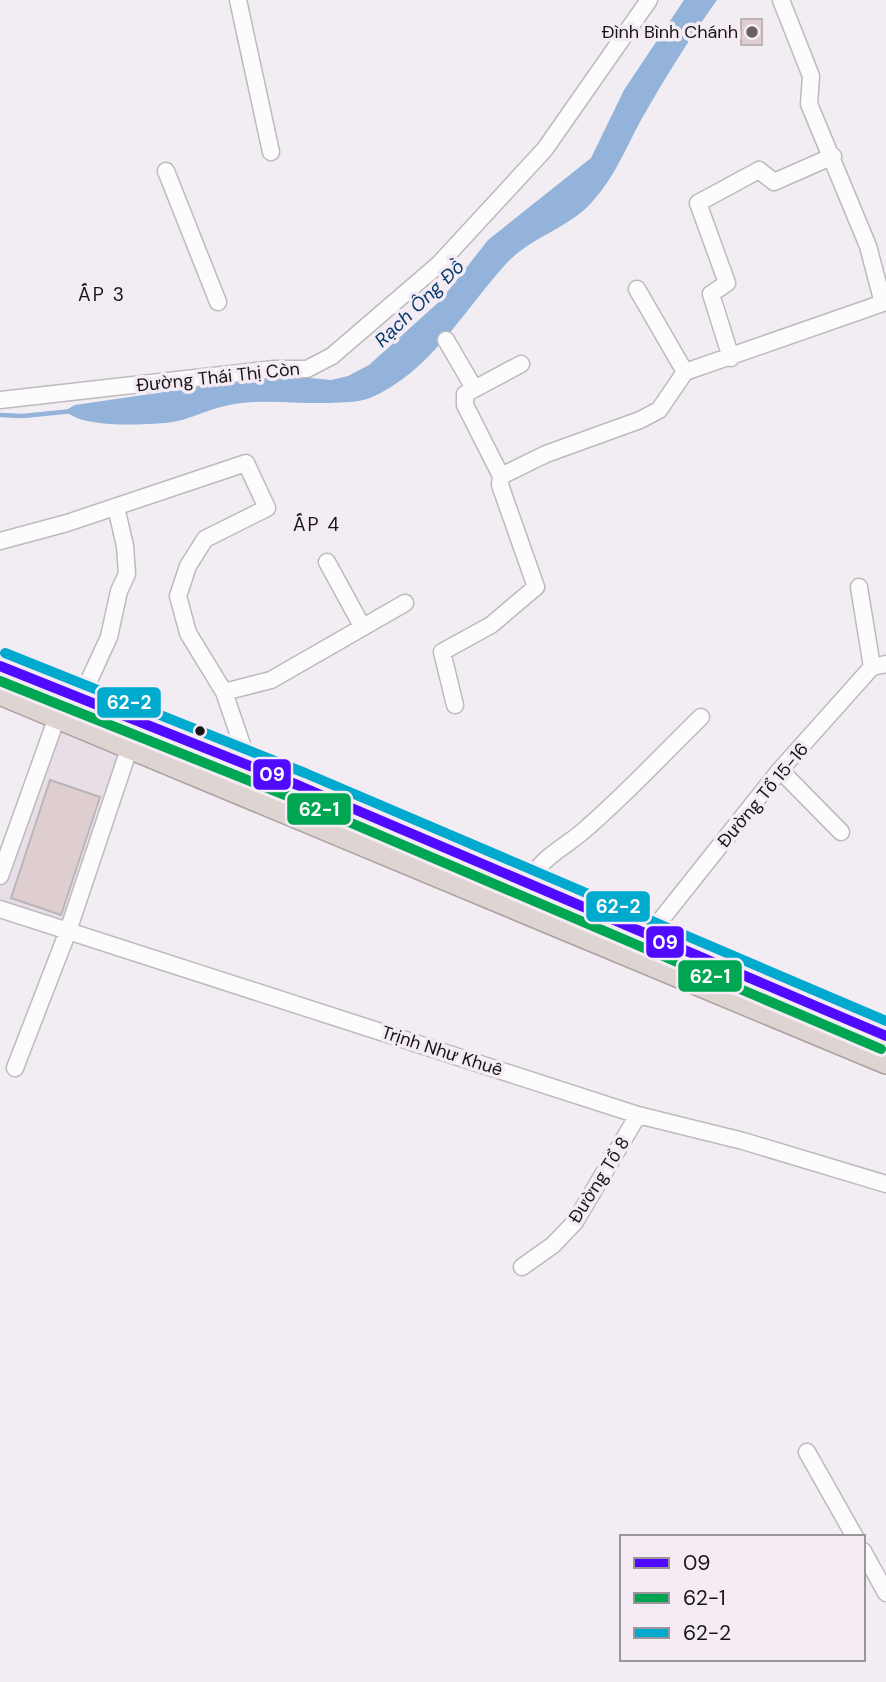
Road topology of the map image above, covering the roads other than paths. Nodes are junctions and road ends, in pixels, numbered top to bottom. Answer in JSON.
{"nodes":[{"id":1,"x":238,"y":0,"type":"edge"},
{"id":2,"x":649,"y":0,"type":"edge"},
{"id":3,"x":780,"y":0,"type":"edge"},
{"id":4,"x":271,"y":152,"type":"dead end"},
{"id":5,"x":833,"y":156,"type":"junction"},
{"id":6,"x":166,"y":171,"type":"dead end"},
{"id":7,"x":637,"y":289,"type":"dead end"},
{"id":8,"x":218,"y":302,"type":"dead end"},
{"id":9,"x":446,"y":340,"type":"dead end"},
{"id":10,"x":731,"y":358,"type":"junction"},
{"id":11,"x":521,"y":364,"type":"dead end"},
{"id":12,"x":685,"y":372,"type":"junction"},
{"id":13,"x":474,"y":388,"type":"junction"},
{"id":14,"x":0,"y":400,"type":"edge"},
{"id":15,"x":501,"y":476,"type":"junction"},
{"id":16,"x":116,"y":507,"type":"junction"},
{"id":17,"x":0,"y":541,"type":"edge"},
{"id":18,"x":327,"y":562,"type":"dead end"},
{"id":19,"x":859,"y":587,"type":"dead end"},
{"id":20,"x":405,"y":603,"type":"dead end"},
{"id":21,"x":362,"y":626,"type":"junction"},
{"id":22,"x":0,"y":666,"type":"edge"},
{"id":23,"x":879,"y":666,"type":"edge"},
{"id":24,"x":224,"y":692,"type":"junction"},
{"id":25,"x":0,"y":693,"type":"edge"},
{"id":26,"x":80,"y":701,"type":"junction"},
{"id":27,"x":455,"y":705,"type":"dead end"},
{"id":28,"x":57,"y":717,"type":"junction"},
{"id":29,"x":701,"y":717,"type":"dead end"},
{"id":30,"x":129,"y":749,"type":"junction"},
{"id":31,"x":250,"y":768,"type":"junction"},
{"id":32,"x":780,"y":771,"type":"junction"},
{"id":33,"x":841,"y":832,"type":"dead end"},
{"id":34,"x":0,"y":876,"type":"edge"},
{"id":35,"x":527,"y":884,"type":"junction"},
{"id":36,"x":0,"y":909,"type":"edge"},
{"id":37,"x":68,"y":931,"type":"junction"},
{"id":38,"x":648,"y":936,"type":"junction"},
{"id":39,"x":886,"y":1037,"type":"edge"},
{"id":40,"x":886,"y":1062,"type":"edge"},
{"id":41,"x":15,"y":1068,"type":"dead end"},
{"id":42,"x":638,"y":1115,"type":"junction"},
{"id":43,"x":886,"y":1184,"type":"edge"},
{"id":44,"x":522,"y":1267,"type":"dead end"},
{"id":45,"x":807,"y":1452,"type":"dead end"},
{"id":46,"x":854,"y":1535,"type":"edge"},
{"id":47,"x":865,"y":1555,"type":"edge"},
{"id":48,"x":886,"y":1593,"type":"edge"}],
"edges":[{"from":1,"to":4,"type":"street"},
{"from":2,"to":14,"type":"street","name":"Đường Thái Thị Còn"},
{"from":3,"to":5,"type":"street"},
{"from":5,"to":10,"type":"street"},
{"from":5,"to":10,"type":"street"},
{"from":6,"to":8,"type":"street"},
{"from":7,"to":12,"type":"street"},
{"from":9,"to":13,"type":"street"},
{"from":10,"to":12,"type":"street"},
{"from":11,"to":13,"type":"street"},
{"from":12,"to":15,"type":"street"},
{"from":13,"to":15,"type":"street"},
{"from":15,"to":27,"type":"street"},
{"from":16,"to":17,"type":"street"},
{"from":16,"to":24,"type":"street"},
{"from":16,"to":26,"type":"street"},
{"from":18,"to":21,"type":"street"},
{"from":19,"to":23,"type":"street"},
{"from":20,"to":21,"type":"street"},
{"from":21,"to":24,"type":"street"},
{"from":22,"to":26,"type":"highway"},
{"from":23,"to":32,"type":"street","name":"Đường Tổ 15-16"},
{"from":24,"to":31,"type":"street"},
{"from":25,"to":28,"type":"highway"},
{"from":26,"to":31,"type":"highway"},
{"from":28,"to":30,"type":"highway"},
{"from":28,"to":34,"type":"street"},
{"from":29,"to":35,"type":"street"},
{"from":30,"to":37,"type":"street"},
{"from":30,"to":40,"type":"highway"},
{"from":31,"to":35,"type":"highway"},
{"from":32,"to":33,"type":"street"},
{"from":32,"to":38,"type":"street","name":"Đường Tổ 15-16"},
{"from":35,"to":38,"type":"highway"},
{"from":36,"to":37,"type":"street","name":"Trịnh Như Khuê"},
{"from":37,"to":41,"type":"street"},
{"from":37,"to":42,"type":"street","name":"Trịnh Như Khuê"},
{"from":38,"to":39,"type":"highway"},
{"from":42,"to":43,"type":"street","name":"Trịnh Như Khuê"},
{"from":42,"to":44,"type":"street","name":"Đường Tổ 8"},
{"from":45,"to":46,"type":"street"},
{"from":47,"to":48,"type":"street"}]}
